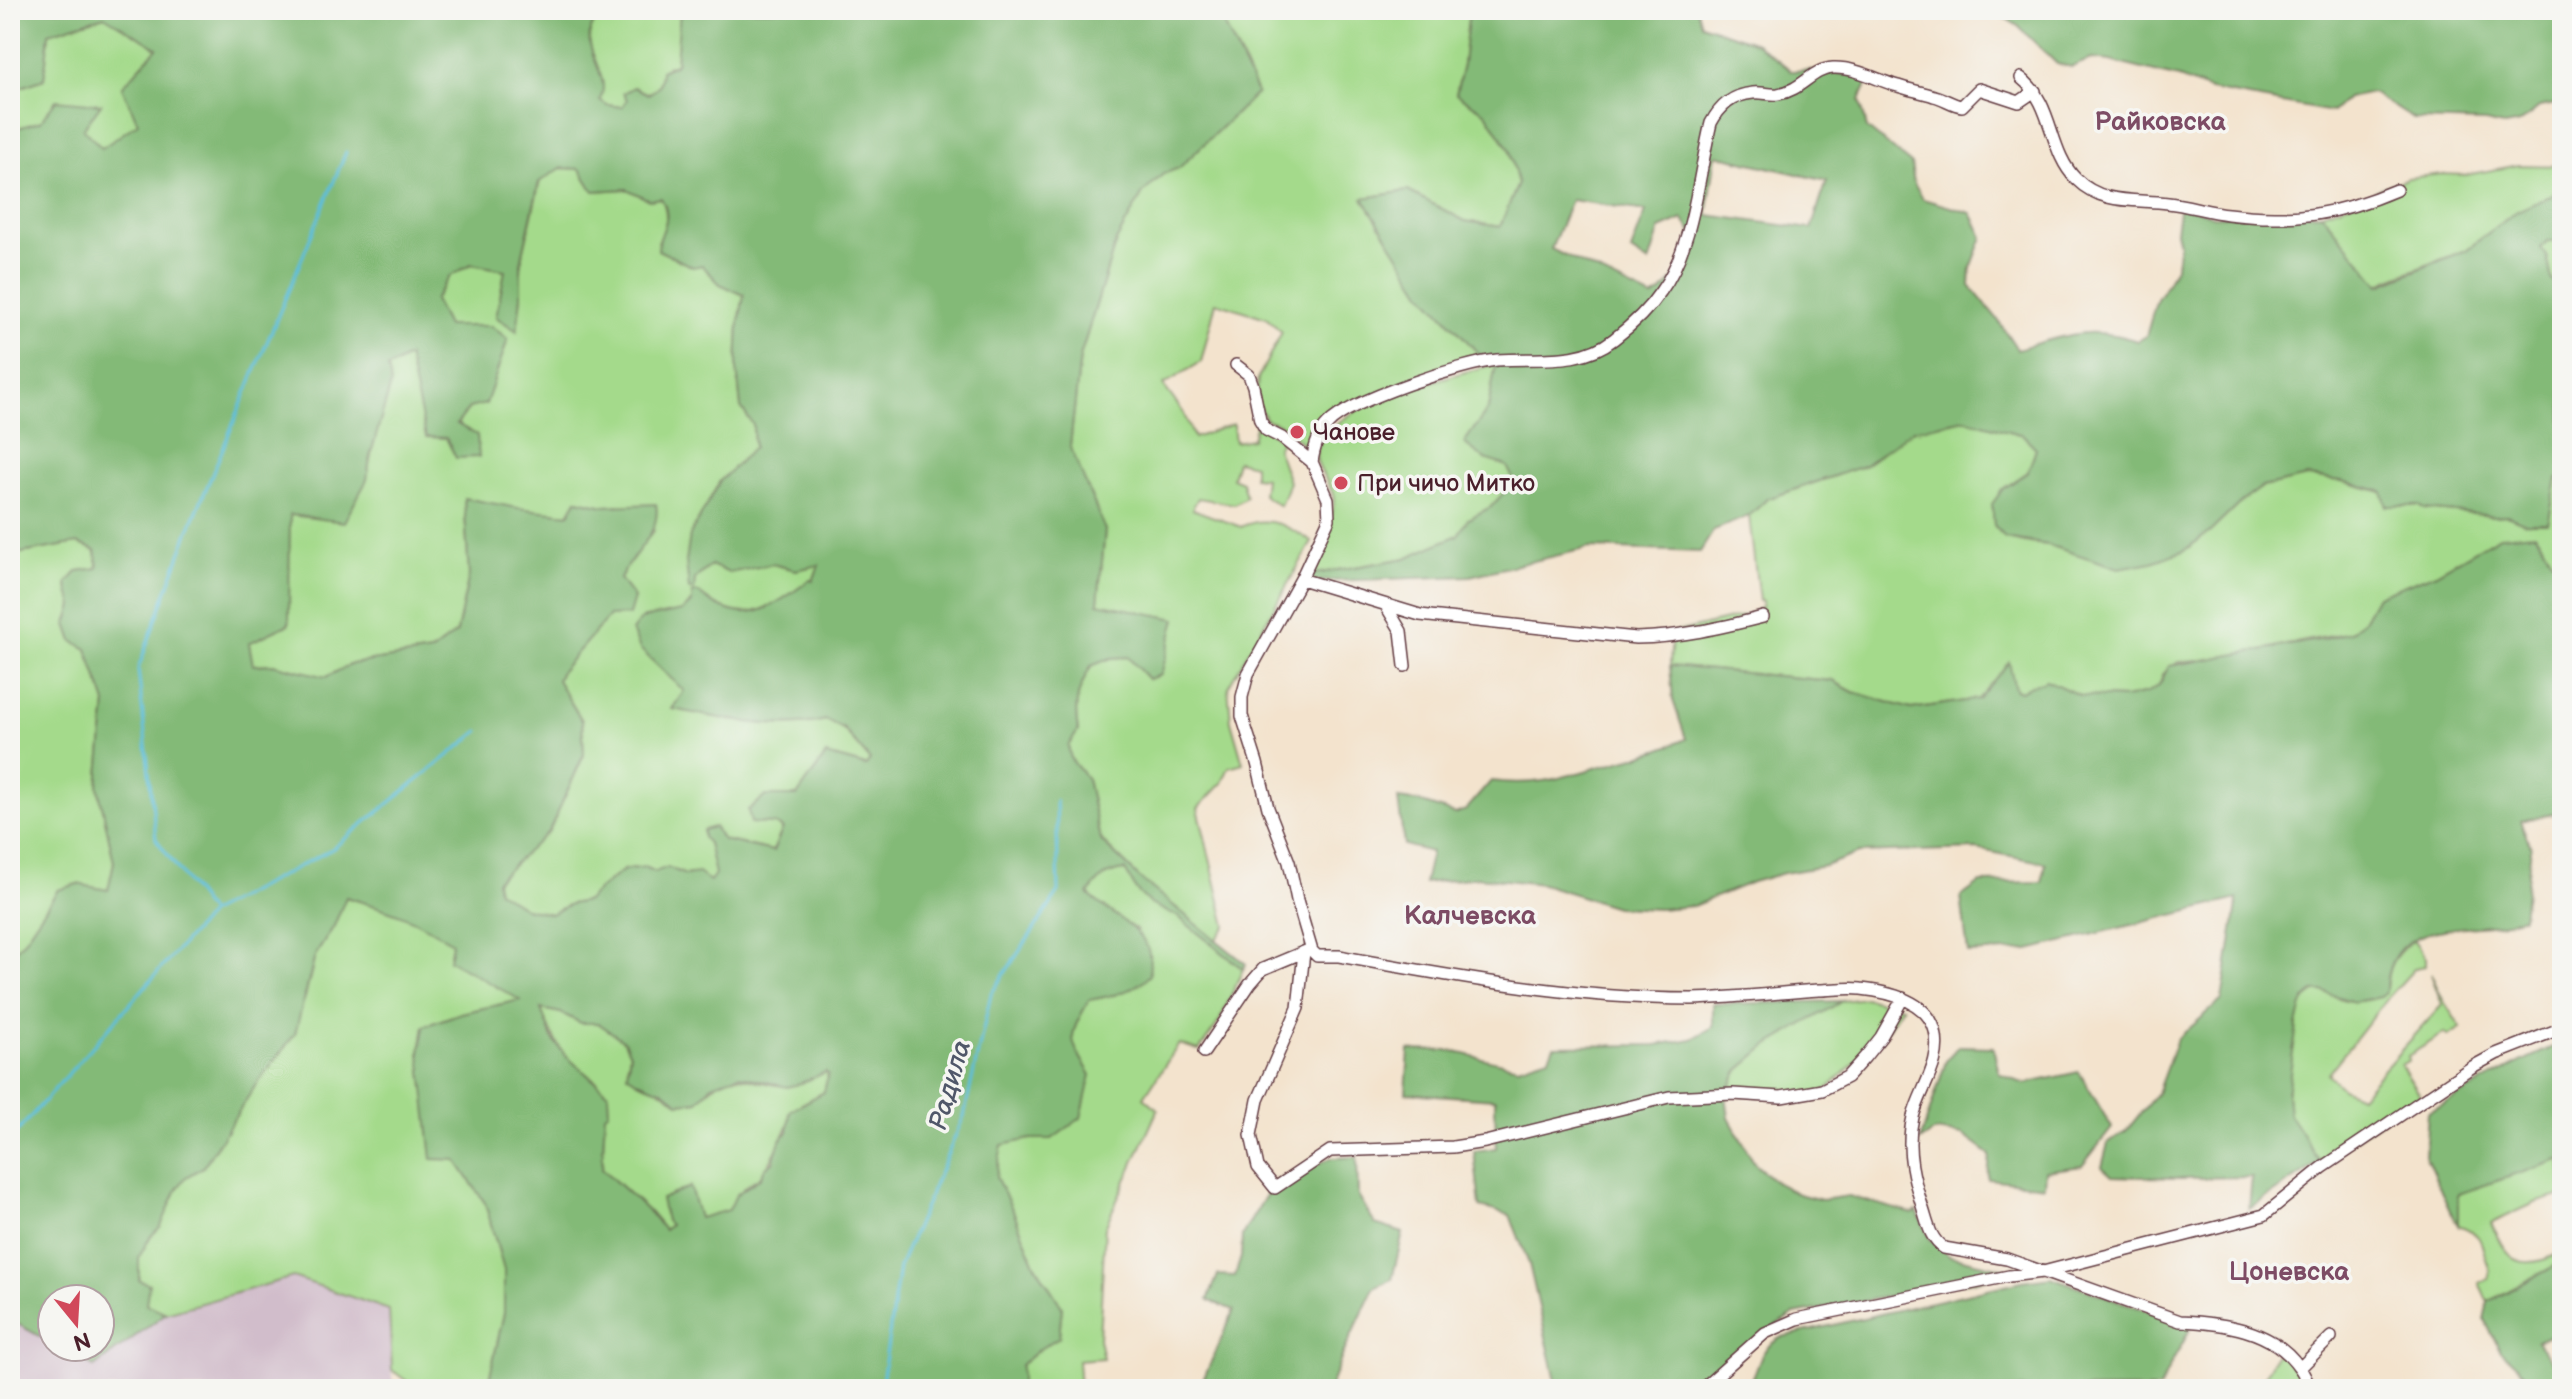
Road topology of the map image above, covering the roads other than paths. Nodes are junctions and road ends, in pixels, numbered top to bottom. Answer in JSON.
{"nodes":[{"id":1,"x":2021,"y":78,"type":"dead end"},
{"id":2,"x":2035,"y":91,"type":"junction"},
{"id":3,"x":2396,"y":190,"type":"dead end"},
{"id":4,"x":1236,"y":365,"type":"dead end"},
{"id":5,"x":1312,"y":462,"type":"junction"},
{"id":6,"x":1301,"y":579,"type":"junction"},
{"id":7,"x":1386,"y":606,"type":"junction"},
{"id":8,"x":1763,"y":617,"type":"dead end"},
{"id":9,"x":1405,"y":666,"type":"dead end"},
{"id":10,"x":1307,"y":950,"type":"junction"},
{"id":11,"x":1903,"y":998,"type":"junction"},
{"id":12,"x":2562,"y":1028,"type":"edge"},
{"id":13,"x":1204,"y":1052,"type":"dead end"},
{"id":14,"x":2043,"y":1272,"type":"junction"},
{"id":15,"x":2331,"y":1337,"type":"dead end"},
{"id":16,"x":2300,"y":1368,"type":"junction"},
{"id":17,"x":1702,"y":1389,"type":"edge"},
{"id":18,"x":2311,"y":1389,"type":"edge"}],
"edges":[{"from":1,"to":2,"type":"street"},
{"from":2,"to":3,"type":"street"},
{"from":2,"to":5,"type":"street"},
{"from":4,"to":5,"type":"street"},
{"from":5,"to":6,"type":"street"},
{"from":6,"to":7,"type":"street"},
{"from":6,"to":10,"type":"street"},
{"from":7,"to":8,"type":"street"},
{"from":7,"to":9,"type":"street"},
{"from":10,"to":11,"type":"street"},
{"from":10,"to":11,"type":"street"},
{"from":10,"to":13,"type":"street"},
{"from":11,"to":14,"type":"street"},
{"from":12,"to":14,"type":"street"},
{"from":14,"to":16,"type":"street"},
{"from":14,"to":17,"type":"street"},
{"from":15,"to":16,"type":"street"},
{"from":16,"to":18,"type":"street"}]}
